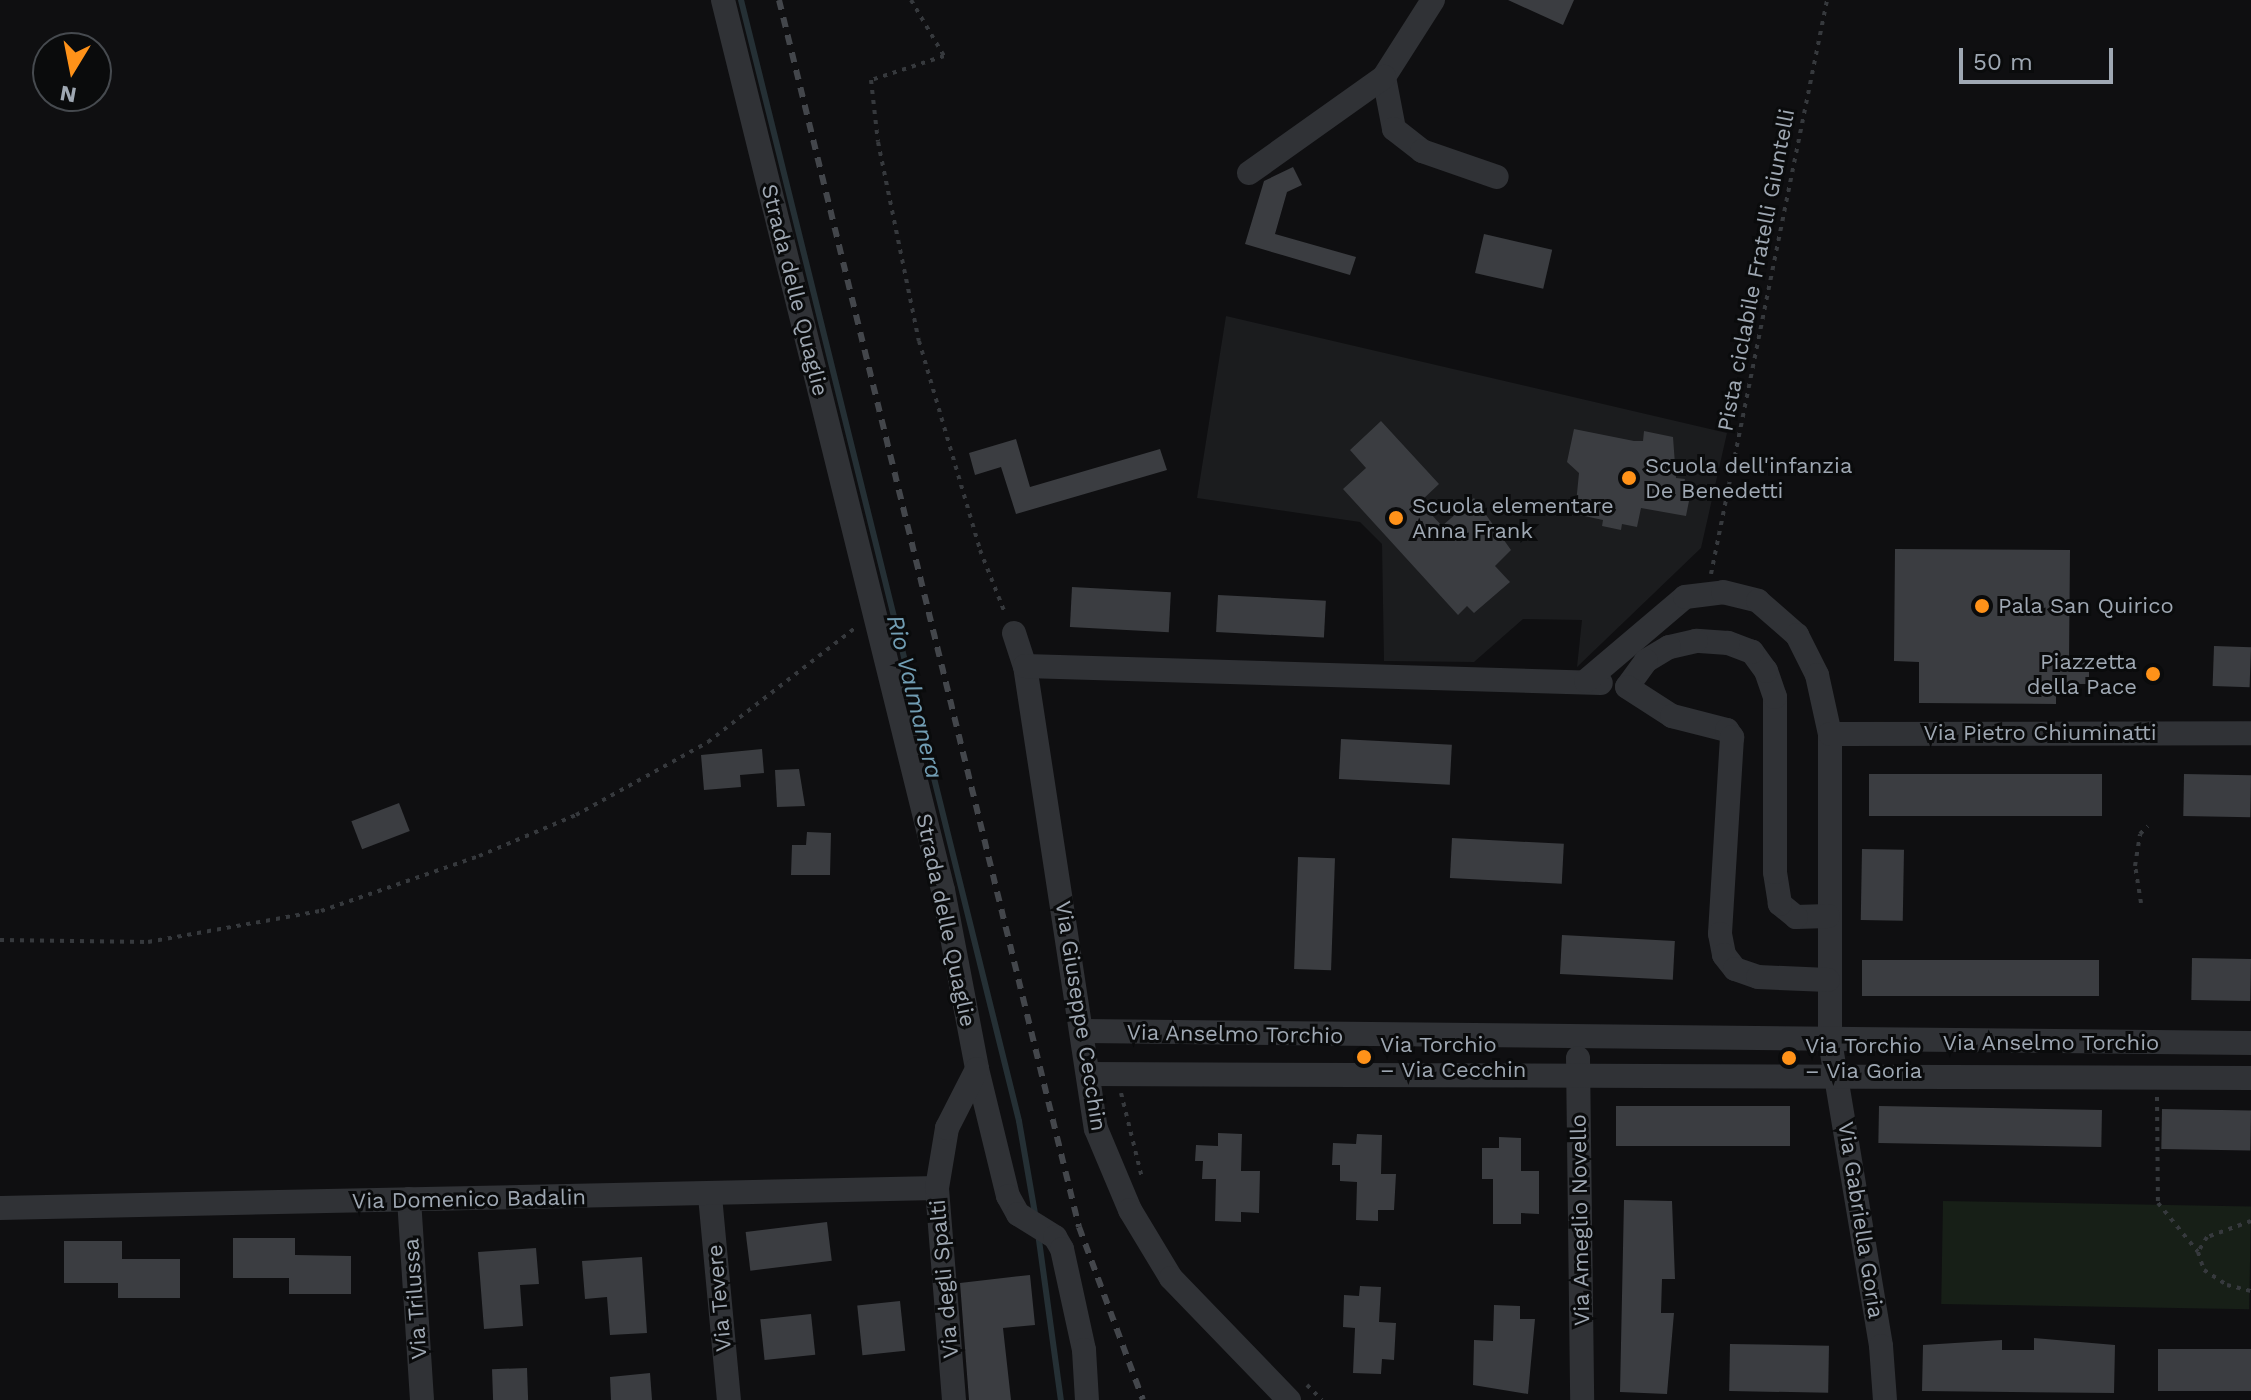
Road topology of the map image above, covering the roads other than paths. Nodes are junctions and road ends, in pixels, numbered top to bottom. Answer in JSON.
{"nodes":[{"id":1,"x":723,"y":0,"type":"edge"},
{"id":2,"x":1433,"y":0,"type":"edge"},
{"id":3,"x":1384,"y":77,"type":"junction"},
{"id":4,"x":1249,"y":173,"type":"dead end"},
{"id":5,"x":1497,"y":177,"type":"dead end"},
{"id":6,"x":1014,"y":633,"type":"road end"},
{"id":7,"x":1025,"y":666,"type":"junction"},
{"id":8,"x":1586,"y":681,"type":"junction"},
{"id":9,"x":1627,"y":687,"type":"junction"},
{"id":10,"x":2251,"y":733,"type":"edge"},
{"id":11,"x":1830,"y":734,"type":"junction"},
{"id":12,"x":1828,"y":916,"type":"junction"},
{"id":13,"x":1828,"y":980,"type":"junction"},
{"id":14,"x":1084,"y":1031,"type":"junction"},
{"id":15,"x":1577,"y":1040,"type":"junction"},
{"id":16,"x":1830,"y":1041,"type":"junction"},
{"id":17,"x":2131,"y":1043,"type":"junction"},
{"id":18,"x":2251,"y":1043,"type":"edge"},
{"id":19,"x":977,"y":1069,"type":"junction"},
{"id":20,"x":1089,"y":1074,"type":"junction"},
{"id":21,"x":1578,"y":1074,"type":"junction"},
{"id":22,"x":1838,"y":1074,"type":"junction"},
{"id":23,"x":2131,"y":1078,"type":"junction"},
{"id":24,"x":2251,"y":1078,"type":"edge"},
{"id":25,"x":937,"y":1188,"type":"junction"},
{"id":26,"x":710,"y":1196,"type":"junction"},
{"id":27,"x":409,"y":1199,"type":"junction"},
{"id":28,"x":0,"y":1208,"type":"edge"},
{"id":29,"x":1296,"y":1390,"type":"edge"},
{"id":30,"x":422,"y":1400,"type":"edge"},
{"id":31,"x":729,"y":1400,"type":"edge"},
{"id":32,"x":954,"y":1400,"type":"edge"},
{"id":33,"x":1087,"y":1400,"type":"edge"},
{"id":34,"x":1582,"y":1400,"type":"edge"},
{"id":35,"x":1885,"y":1400,"type":"edge"}],
"edges":[{"from":1,"to":19,"type":"street","name":"Strada delle Quaglie"},
{"from":2,"to":3,"type":"street"},
{"from":3,"to":4,"type":"street"},
{"from":3,"to":5,"type":"street"},
{"from":6,"to":7,"type":"street","name":"Via Giuseppe Cecchin"},
{"from":7,"to":8,"type":"street"},
{"from":7,"to":14,"type":"street","name":"Via Giuseppe Cecchin"},
{"from":8,"to":9,"type":"street"},
{"from":8,"to":11,"type":"street"},
{"from":9,"to":12,"type":"street"},
{"from":9,"to":13,"type":"street"},
{"from":10,"to":11,"type":"street","name":"Via Pietro Chiuminatti"},
{"from":11,"to":12,"type":"street"},
{"from":12,"to":13,"type":"street"},
{"from":13,"to":16,"type":"street"},
{"from":14,"to":15,"type":"street","name":"Via Anselmo Torchio"},
{"from":14,"to":20,"type":"street","name":"Via Giuseppe Cecchin"},
{"from":15,"to":16,"type":"street","name":"Via Anselmo Torchio"},
{"from":15,"to":21,"type":"street","name":"Via Ameglio Novello"},
{"from":16,"to":17,"type":"street","name":"Via Anselmo Torchio"},
{"from":16,"to":22,"type":"street","name":"Via Gabriella Goria"},
{"from":17,"to":18,"type":"street","name":"Via Anselmo Torchio"},
{"from":17,"to":23,"type":"street"},
{"from":19,"to":25,"type":"street","name":"Via degli Spalti"},
{"from":19,"to":33,"type":"street","name":"Strada delle Quaglie"},
{"from":20,"to":21,"type":"street"},
{"from":20,"to":29,"type":"street","name":"Via Giuseppe Cecchin"},
{"from":21,"to":22,"type":"street"},
{"from":21,"to":34,"type":"street","name":"Via Ameglio Novello"},
{"from":22,"to":23,"type":"street"},
{"from":22,"to":35,"type":"street","name":"Via Gabriella Goria"},
{"from":23,"to":24,"type":"street"},
{"from":25,"to":26,"type":"street","name":"Via Domenico Badalin"},
{"from":25,"to":32,"type":"street","name":"Via degli Spalti"},
{"from":26,"to":27,"type":"street","name":"Via Domenico Badalin"},
{"from":26,"to":31,"type":"street","name":"Via Tevere"},
{"from":27,"to":28,"type":"street","name":"Via Domenico Badalin"},
{"from":27,"to":30,"type":"street","name":"Via Trilussa"}]}
